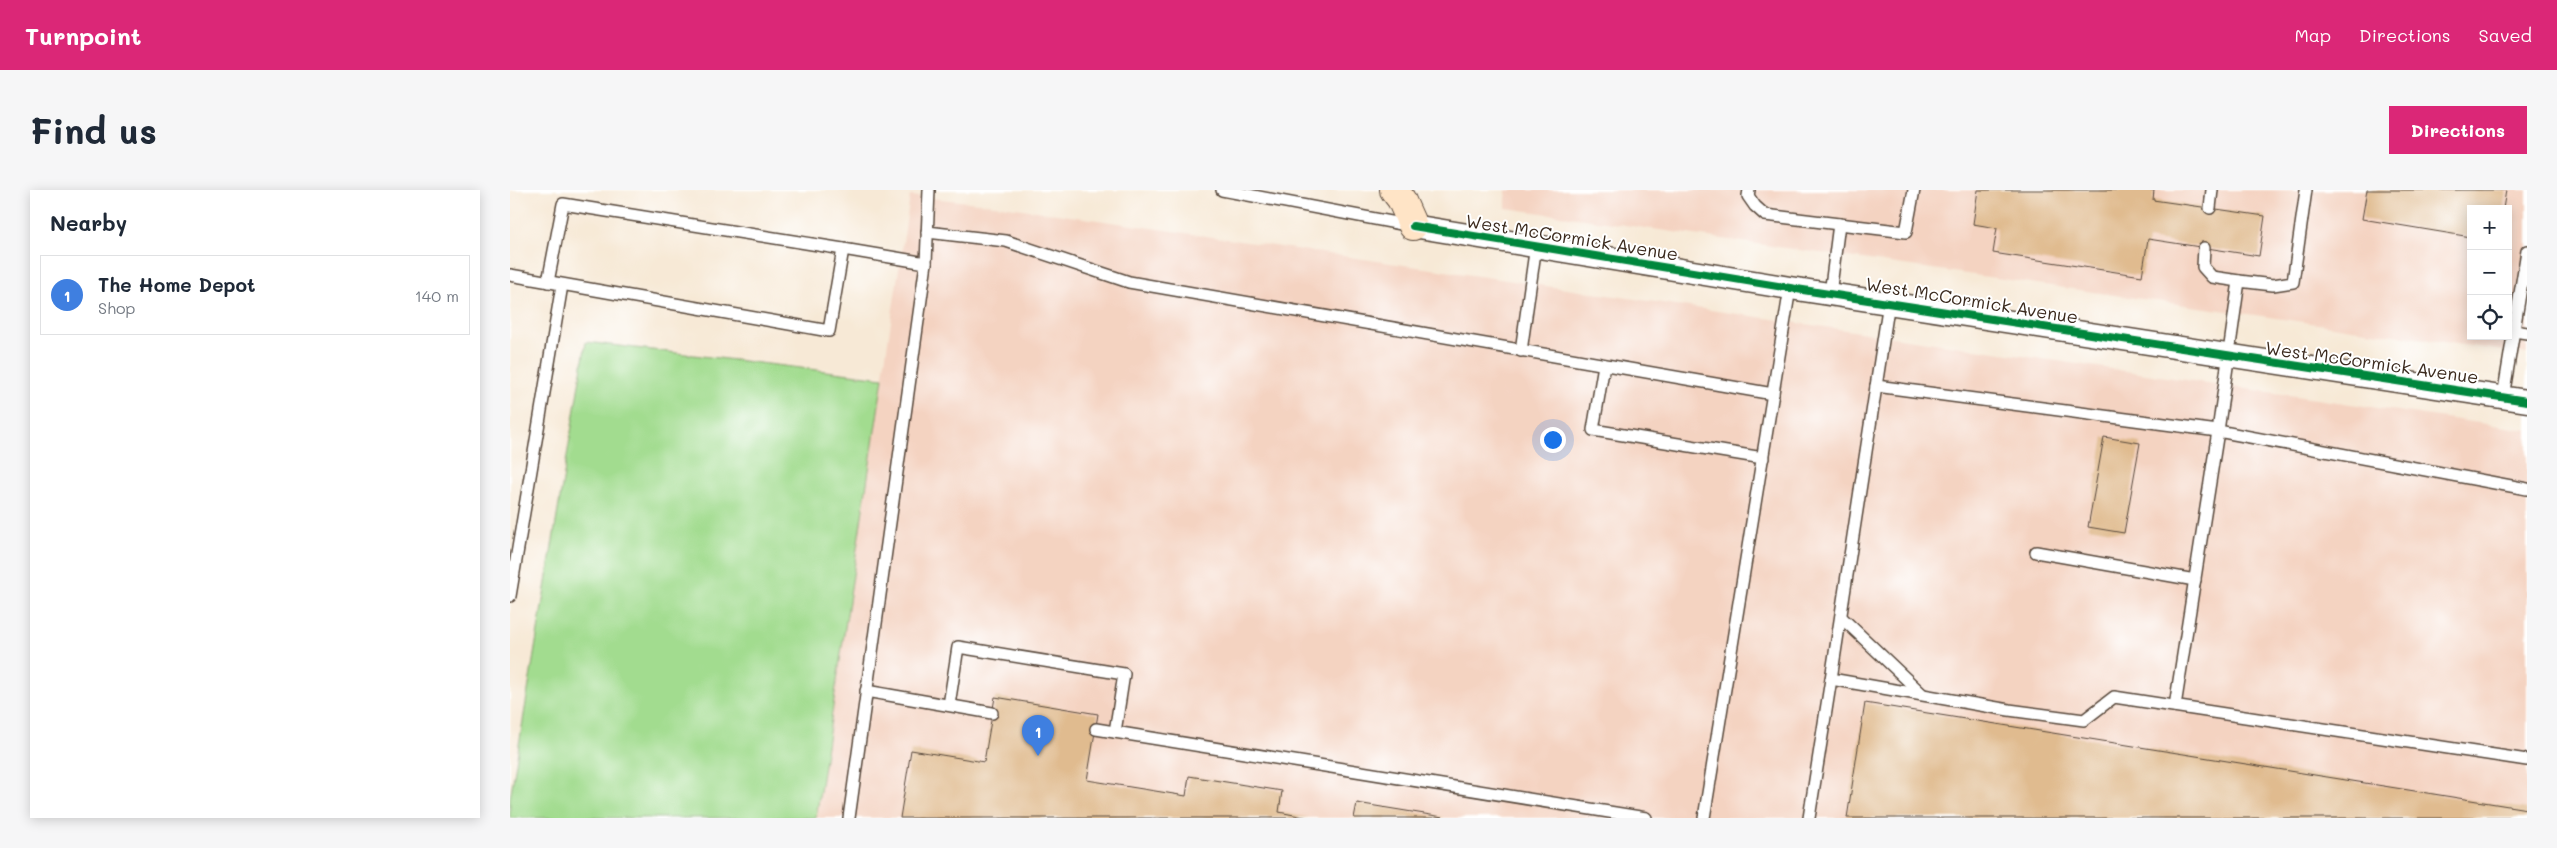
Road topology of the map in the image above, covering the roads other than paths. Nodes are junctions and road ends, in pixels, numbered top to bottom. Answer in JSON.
{"nodes":[{"id":1,"x":929,"y":190,"type":"edge"},
{"id":2,"x":1222,"y":190,"type":"edge"},
{"id":3,"x":1394,"y":190,"type":"edge"},
{"id":4,"x":1418,"y":190,"type":"edge"},
{"id":5,"x":1749,"y":190,"type":"edge"},
{"id":6,"x":1914,"y":190,"type":"edge"},
{"id":7,"x":2212,"y":190,"type":"edge"},
{"id":8,"x":2306,"y":190,"type":"edge"},
{"id":9,"x":2210,"y":208,"type":"dead end"},
{"id":10,"x":1839,"y":224,"type":"junction"},
{"id":11,"x":1413,"y":226,"type":"junction"},
{"id":12,"x":928,"y":232,"type":"junction"},
{"id":13,"x":1536,"y":245,"type":"junction"},
{"id":14,"x":2204,"y":248,"type":"dead end"},
{"id":15,"x":842,"y":249,"type":"junction"},
{"id":16,"x":2527,"y":251,"type":"edge"},
{"id":17,"x":926,"y":264,"type":"junction"},
{"id":18,"x":510,"y":275,"type":"edge"},
{"id":19,"x":2240,"y":281,"type":"junction"},
{"id":20,"x":548,"y":282,"type":"junction"},
{"id":21,"x":562,"y":284,"type":"junction"},
{"id":22,"x":1790,"y":288,"type":"junction"},
{"id":23,"x":1830,"y":294,"type":"junction"},
{"id":24,"x":1889,"y":302,"type":"junction"},
{"id":25,"x":2514,"y":331,"type":"junction"},
{"id":26,"x":2527,"y":333,"type":"edge"},
{"id":27,"x":1521,"y":350,"type":"junction"},
{"id":28,"x":2230,"y":356,"type":"junction"},
{"id":29,"x":1604,"y":365,"type":"junction"},
{"id":30,"x":1876,"y":386,"type":"junction"},
{"id":31,"x":1773,"y":394,"type":"junction"},
{"id":32,"x":2503,"y":397,"type":"junction"},
{"id":33,"x":2527,"y":401,"type":"edge"},
{"id":34,"x":2218,"y":431,"type":"junction"},
{"id":35,"x":1763,"y":458,"type":"junction"},
{"id":36,"x":2527,"y":490,"type":"edge"},
{"id":37,"x":2036,"y":552,"type":"dead end"},
{"id":38,"x":2195,"y":580,"type":"junction"},
{"id":39,"x":510,"y":596,"type":"edge"},
{"id":40,"x":1841,"y":617,"type":"junction"},
{"id":41,"x":1831,"y":678,"type":"junction"},
{"id":42,"x":866,"y":691,"type":"junction"},
{"id":43,"x":1922,"y":694,"type":"junction"},
{"id":44,"x":949,"y":704,"type":"junction"},
{"id":45,"x":2176,"y":706,"type":"junction"},
{"id":46,"x":992,"y":713,"type":"dead end"},
{"id":47,"x":1096,"y":729,"type":"dead end"},
{"id":48,"x":1114,"y":732,"type":"junction"},
{"id":49,"x":2527,"y":760,"type":"edge"},
{"id":50,"x":849,"y":818,"type":"edge"},
{"id":51,"x":1646,"y":818,"type":"edge"},
{"id":52,"x":1704,"y":818,"type":"edge"},
{"id":53,"x":1809,"y":818,"type":"edge"}],
"edges":[{"from":1,"to":12,"type":"lane"},
{"from":2,"to":11,"type":"lane"},
{"from":3,"to":11,"type":"main road"},
{"from":4,"to":11,"type":"main road"},
{"from":5,"to":10,"type":"lane"},
{"from":6,"to":10,"type":"lane"},
{"from":7,"to":9,"type":"lane"},
{"from":8,"to":19,"type":"lane"},
{"from":10,"to":23,"type":"lane"},
{"from":11,"to":13,"type":"street","name":"West McCormick Avenue"},
{"from":12,"to":17,"type":"lane"},
{"from":12,"to":27,"type":"lane"},
{"from":13,"to":22,"type":"street","name":"West McCormick Avenue"},
{"from":13,"to":27,"type":"lane"},
{"from":14,"to":19,"type":"lane"},
{"from":15,"to":17,"type":"lane"},
{"from":15,"to":20,"type":"lane"},
{"from":15,"to":21,"type":"lane"},
{"from":16,"to":25,"type":"lane"},
{"from":17,"to":42,"type":"lane"},
{"from":18,"to":20,"type":"lane"},
{"from":19,"to":28,"type":"lane"},
{"from":20,"to":21,"type":"lane"},
{"from":21,"to":39,"type":"lane"},
{"from":22,"to":23,"type":"street","name":"West McCormick Avenue"},
{"from":22,"to":31,"type":"lane"},
{"from":23,"to":24,"type":"street","name":"West McCormick Avenue"},
{"from":24,"to":28,"type":"street","name":"West McCormick Avenue"},
{"from":24,"to":30,"type":"lane"},
{"from":25,"to":26,"type":"lane"},
{"from":25,"to":32,"type":"lane"},
{"from":27,"to":29,"type":"lane"},
{"from":28,"to":32,"type":"street","name":"West McCormick Avenue"},
{"from":28,"to":34,"type":"lane"},
{"from":29,"to":31,"type":"lane"},
{"from":29,"to":35,"type":"lane"},
{"from":30,"to":34,"type":"lane"},
{"from":30,"to":40,"type":"lane"},
{"from":31,"to":35,"type":"lane"},
{"from":32,"to":33,"type":"street","name":"West McCormick Avenue"},
{"from":34,"to":36,"type":"lane"},
{"from":34,"to":38,"type":"lane"},
{"from":35,"to":52,"type":"lane"},
{"from":37,"to":38,"type":"lane"},
{"from":38,"to":45,"type":"lane"},
{"from":40,"to":41,"type":"lane"},
{"from":40,"to":43,"type":"lane"},
{"from":41,"to":43,"type":"lane"},
{"from":41,"to":53,"type":"lane"},
{"from":42,"to":44,"type":"lane"},
{"from":42,"to":50,"type":"lane"},
{"from":43,"to":45,"type":"lane"},
{"from":44,"to":46,"type":"lane"},
{"from":44,"to":48,"type":"lane"},
{"from":45,"to":49,"type":"lane"},
{"from":47,"to":48,"type":"lane"},
{"from":48,"to":51,"type":"lane"}]}
